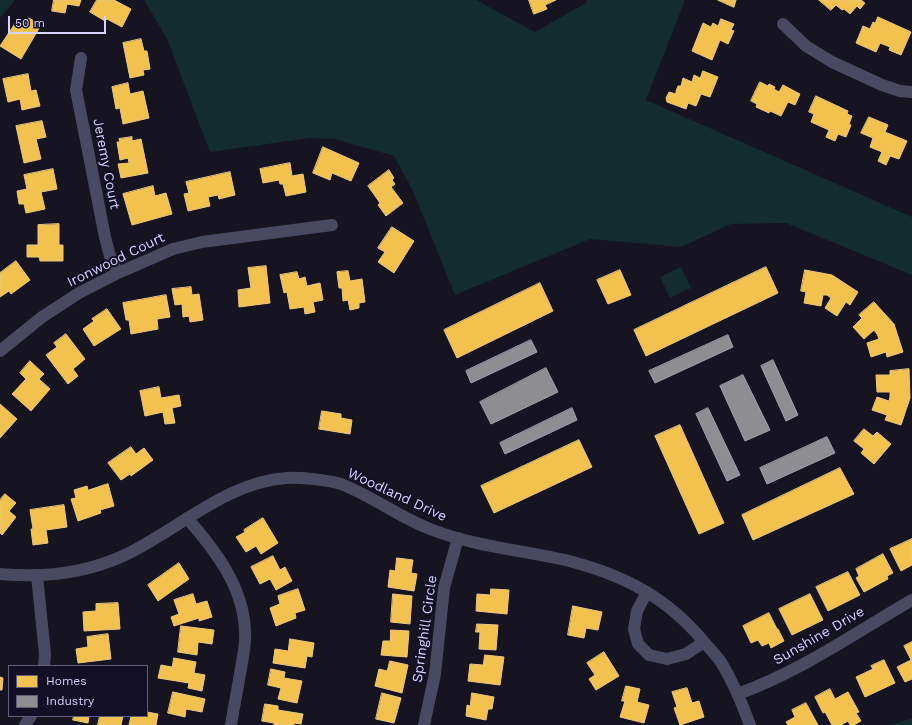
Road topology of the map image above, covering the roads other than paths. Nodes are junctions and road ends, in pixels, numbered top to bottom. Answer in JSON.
{"nodes":[{"id":1,"x":783,"y":24,"type":"dead end"},
{"id":2,"x":81,"y":58,"type":"dead end"},
{"id":3,"x":912,"y":92,"type":"edge"},
{"id":4,"x":332,"y":225,"type":"dead end"},
{"id":5,"x":118,"y":273,"type":"junction"},
{"id":6,"x":0,"y":351,"type":"edge"},
{"id":7,"x":187,"y":518,"type":"junction"},
{"id":8,"x":458,"y":538,"type":"junction"},
{"id":9,"x":0,"y":574,"type":"edge"},
{"id":10,"x":37,"y":576,"type":"junction"},
{"id":11,"x":647,"y":592,"type":"junction"},
{"id":12,"x":912,"y":600,"type":"edge"},
{"id":13,"x":704,"y":642,"type":"junction"},
{"id":14,"x":44,"y":665,"type":"edge"},
{"id":15,"x":738,"y":694,"type":"junction"},
{"id":16,"x":231,"y":725,"type":"edge"},
{"id":17,"x":424,"y":725,"type":"edge"},
{"id":18,"x":750,"y":725,"type":"edge"}],
"edges":[{"from":1,"to":3,"type":"street"},
{"from":2,"to":5,"type":"street","name":"Jeremy Court"},
{"from":4,"to":5,"type":"street","name":"Ironwood Court"},
{"from":5,"to":6,"type":"street","name":"Ironwood Court"},
{"from":7,"to":8,"type":"street","name":"Woodland Drive"},
{"from":7,"to":10,"type":"street","name":"Woodland Drive"},
{"from":7,"to":16,"type":"street"},
{"from":8,"to":11,"type":"street","name":"Woodland Drive"},
{"from":8,"to":17,"type":"street","name":"Springhill Circle"},
{"from":9,"to":10,"type":"street","name":"Woodland Drive"},
{"from":10,"to":14,"type":"street"},
{"from":11,"to":13,"type":"street","name":"Woodland Drive"},
{"from":11,"to":13,"type":"street"},
{"from":12,"to":15,"type":"street","name":"Sunshine Drive"},
{"from":13,"to":15,"type":"street","name":"Woodland Drive"},
{"from":15,"to":18,"type":"street","name":"Woodland Drive"}]}
